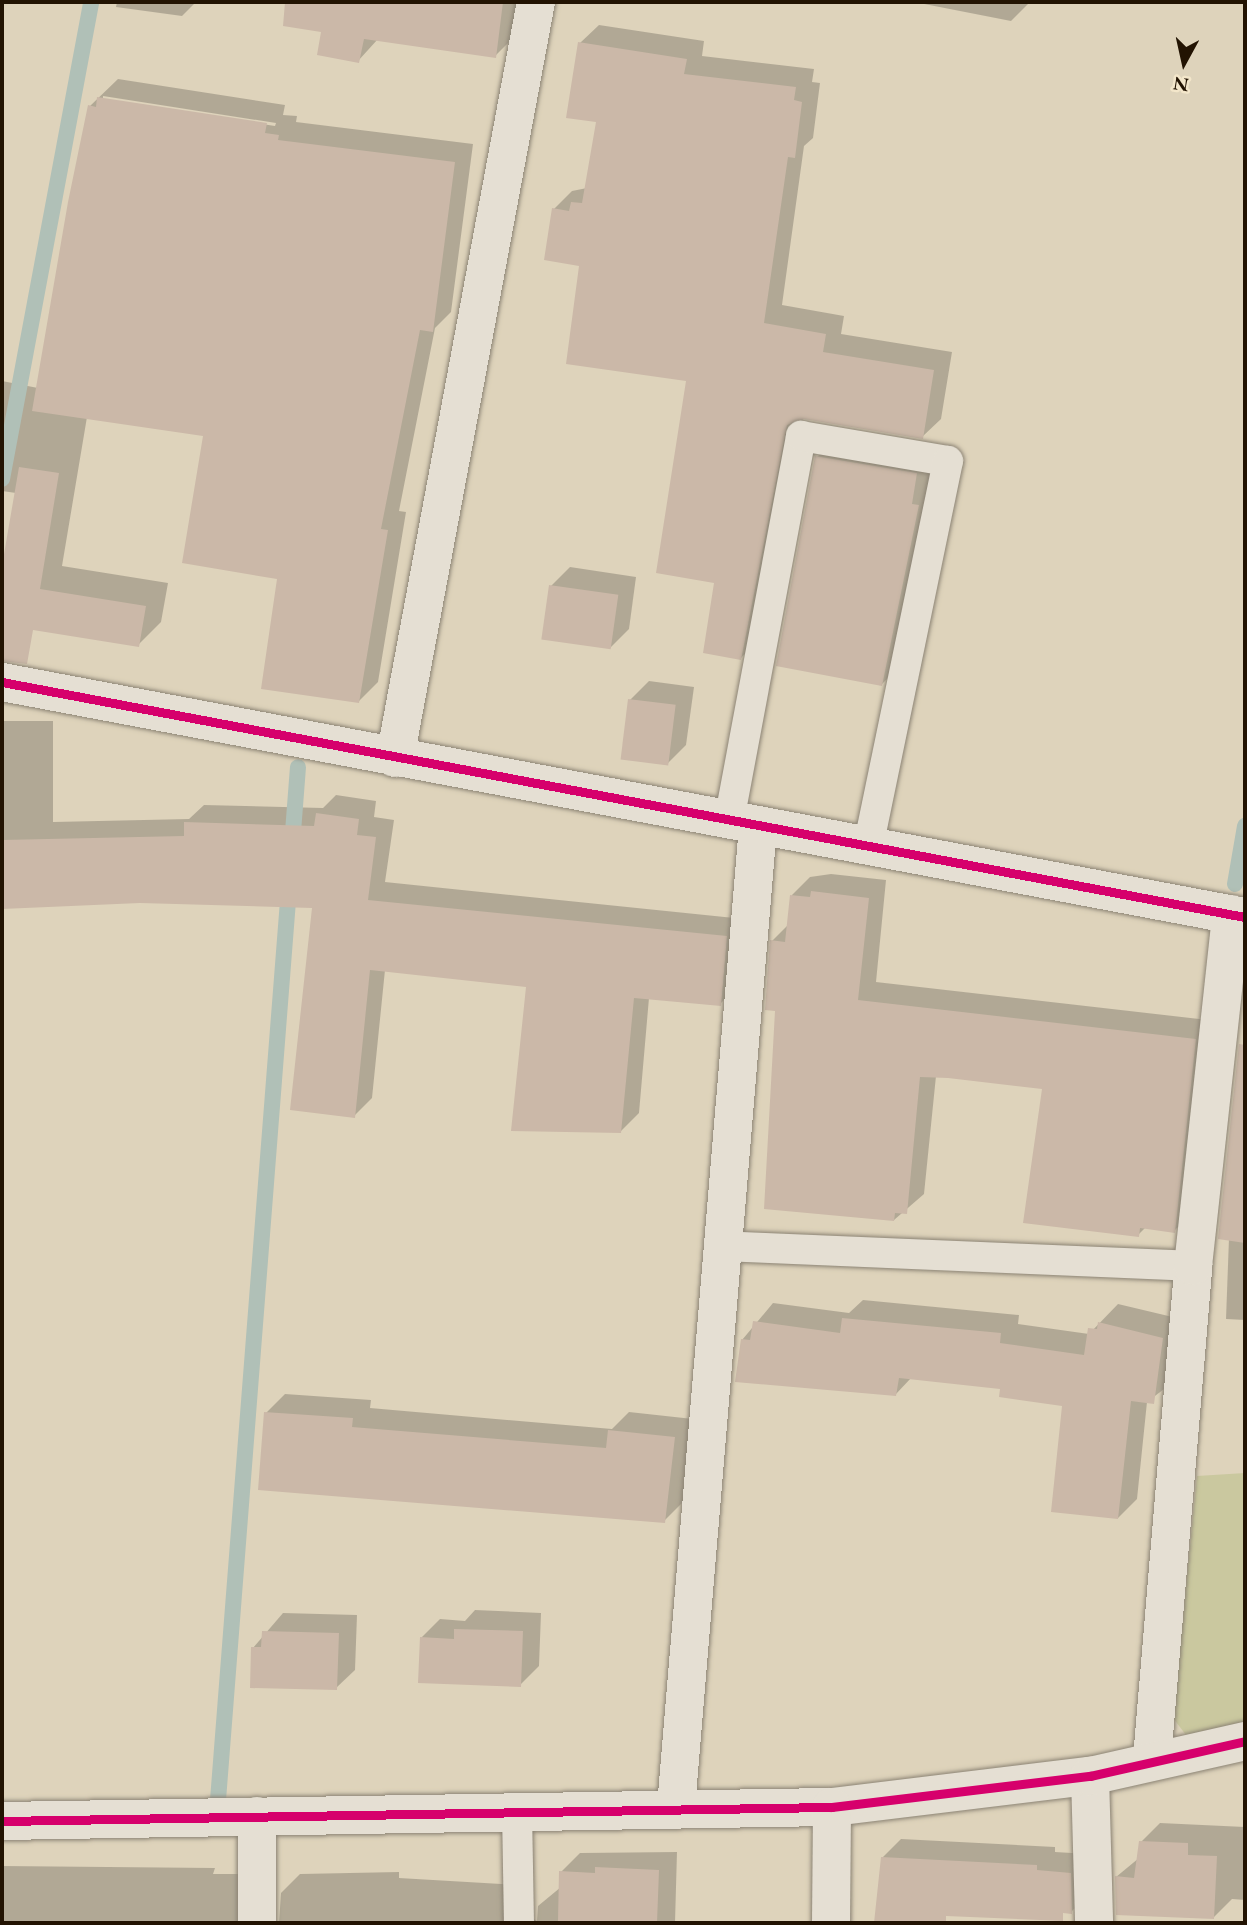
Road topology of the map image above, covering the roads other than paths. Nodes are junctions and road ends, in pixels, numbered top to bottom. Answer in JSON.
{"nodes":[{"id":1,"x":536,"y":2,"type":"edge"},
{"id":2,"x":2,"y":682,"type":"edge"},
{"id":3,"x":395,"y":758,"type":"junction"},
{"id":4,"x":744,"y":824,"type":"junction"},
{"id":5,"x":868,"y":848,"type":"junction"},
{"id":6,"x":1238,"y":916,"type":"edge"},
{"id":7,"x":720,"y":1246,"type":"junction"},
{"id":8,"x":1193,"y":1266,"type":"junction"},
{"id":9,"x":1245,"y":1741,"type":"edge"},
{"id":10,"x":1152,"y":1759,"type":"junction"},
{"id":11,"x":1090,"y":1776,"type":"junction"},
{"id":12,"x":676,"y":1807,"type":"junction"},
{"id":13,"x":832,"y":1807,"type":"junction"},
{"id":14,"x":517,"y":1810,"type":"junction"},
{"id":15,"x":257,"y":1816,"type":"junction"},
{"id":16,"x":2,"y":1821,"type":"edge"},
{"id":17,"x":257,"y":1923,"type":"edge"},
{"id":18,"x":519,"y":1923,"type":"edge"},
{"id":19,"x":831,"y":1923,"type":"edge"},
{"id":20,"x":1094,"y":1923,"type":"edge"}],
"edges":[{"from":1,"to":3,"type":"street"},
{"from":2,"to":3,"type":"street"},
{"from":3,"to":4,"type":"street"},
{"from":4,"to":5,"type":"street"},
{"from":4,"to":5,"type":"lane"},
{"from":4,"to":7,"type":"street"},
{"from":5,"to":6,"type":"street"},
{"from":6,"to":8,"type":"street"},
{"from":7,"to":8,"type":"lane"},
{"from":7,"to":12,"type":"street"},
{"from":8,"to":10,"type":"street"},
{"from":9,"to":10,"type":"street"},
{"from":10,"to":11,"type":"street"},
{"from":11,"to":13,"type":"street"},
{"from":11,"to":20,"type":"street"},
{"from":12,"to":13,"type":"street"},
{"from":12,"to":14,"type":"street"},
{"from":13,"to":19,"type":"street"},
{"from":14,"to":15,"type":"street"},
{"from":14,"to":18,"type":"lane"},
{"from":15,"to":16,"type":"street"},
{"from":15,"to":17,"type":"street"}]}
